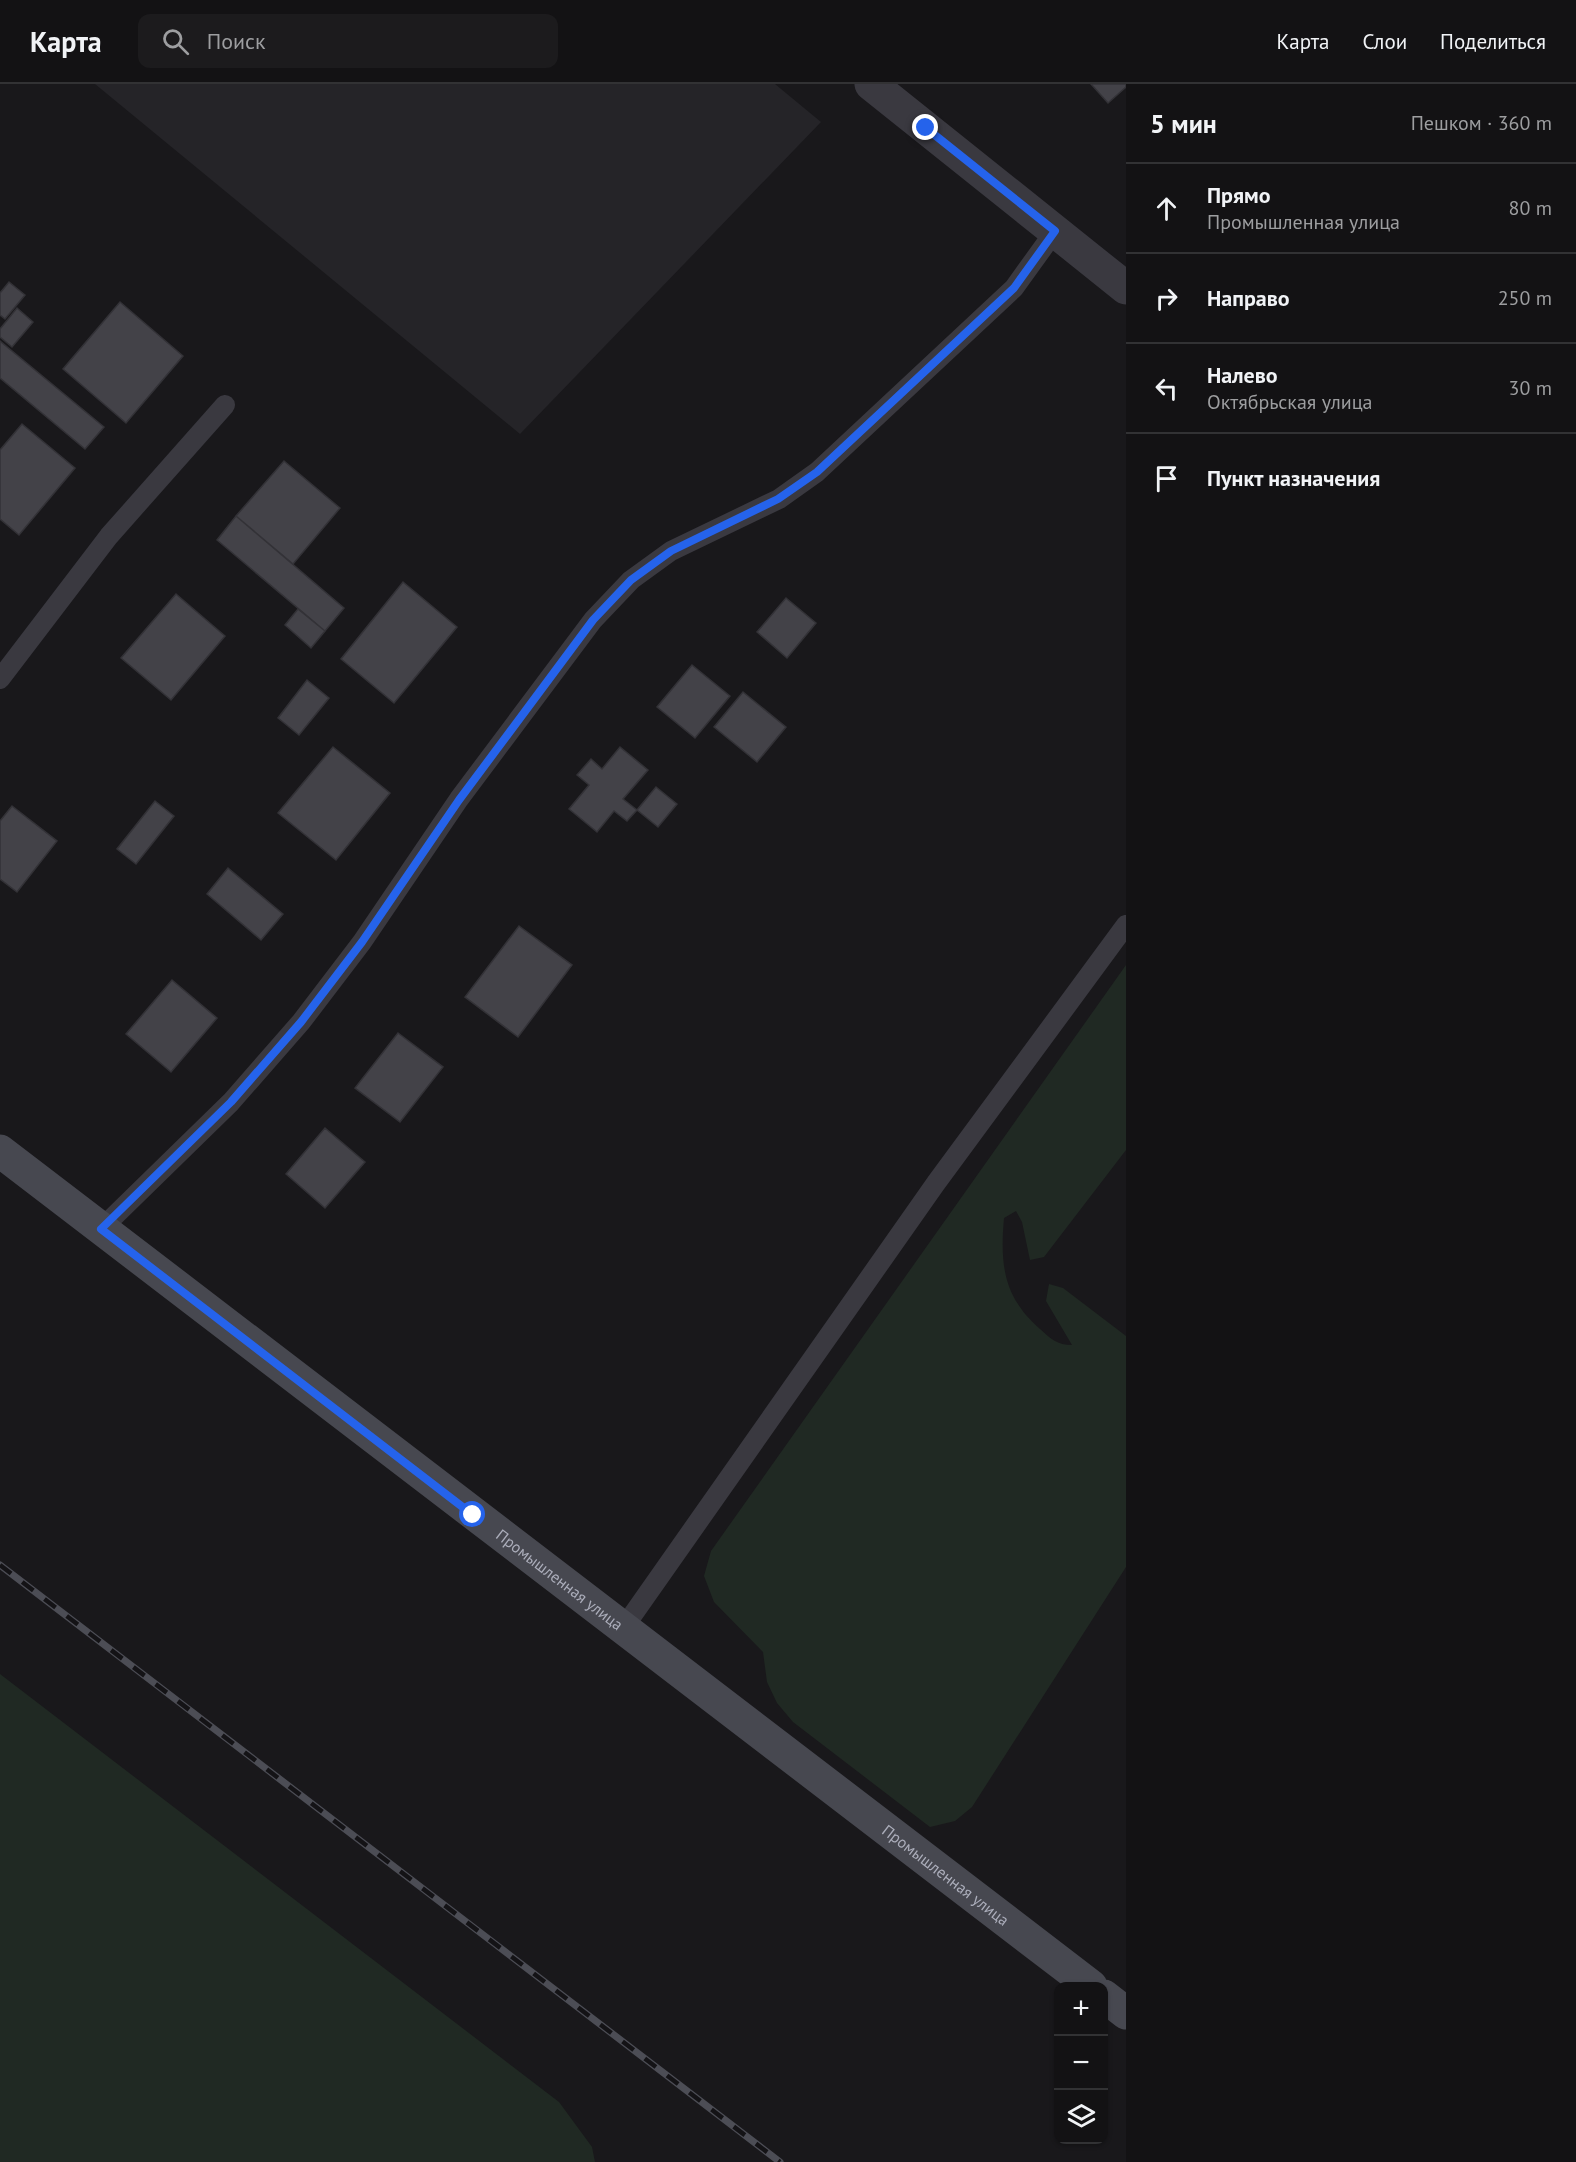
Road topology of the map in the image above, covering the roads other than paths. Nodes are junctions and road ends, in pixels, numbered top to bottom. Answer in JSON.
{"nodes":[{"id":1,"x":872,"y":84,"type":"edge"},
{"id":2,"x":1055,"y":231,"type":"junction"},
{"id":3,"x":1126,"y":288,"type":"edge"},
{"id":4,"x":225,"y":405,"type":"dead end"},
{"id":5,"x":0,"y":680,"type":"edge"},
{"id":6,"x":1126,"y":925,"type":"edge"},
{"id":7,"x":0,"y":1151,"type":"edge"},
{"id":8,"x":101,"y":1229,"type":"junction"},
{"id":9,"x":622,"y":1630,"type":"junction"},
{"id":10,"x":1086,"y":1982,"type":"edge"},
{"id":11,"x":1108,"y":1999,"type":"edge"},
{"id":12,"x":1126,"y":2013,"type":"edge"}],
"edges":[{"from":1,"to":2,"type":"street"},
{"from":2,"to":3,"type":"street"},
{"from":2,"to":8,"type":"lane"},
{"from":4,"to":5,"type":"lane"},
{"from":6,"to":9,"type":"lane"},
{"from":7,"to":8,"type":"street","name":"Промышленная улица"},
{"from":8,"to":9,"type":"street","name":"Промышленная улица"},
{"from":9,"to":10,"type":"street","name":"Промышленная улица"},
{"from":11,"to":12,"type":"street"}]}
